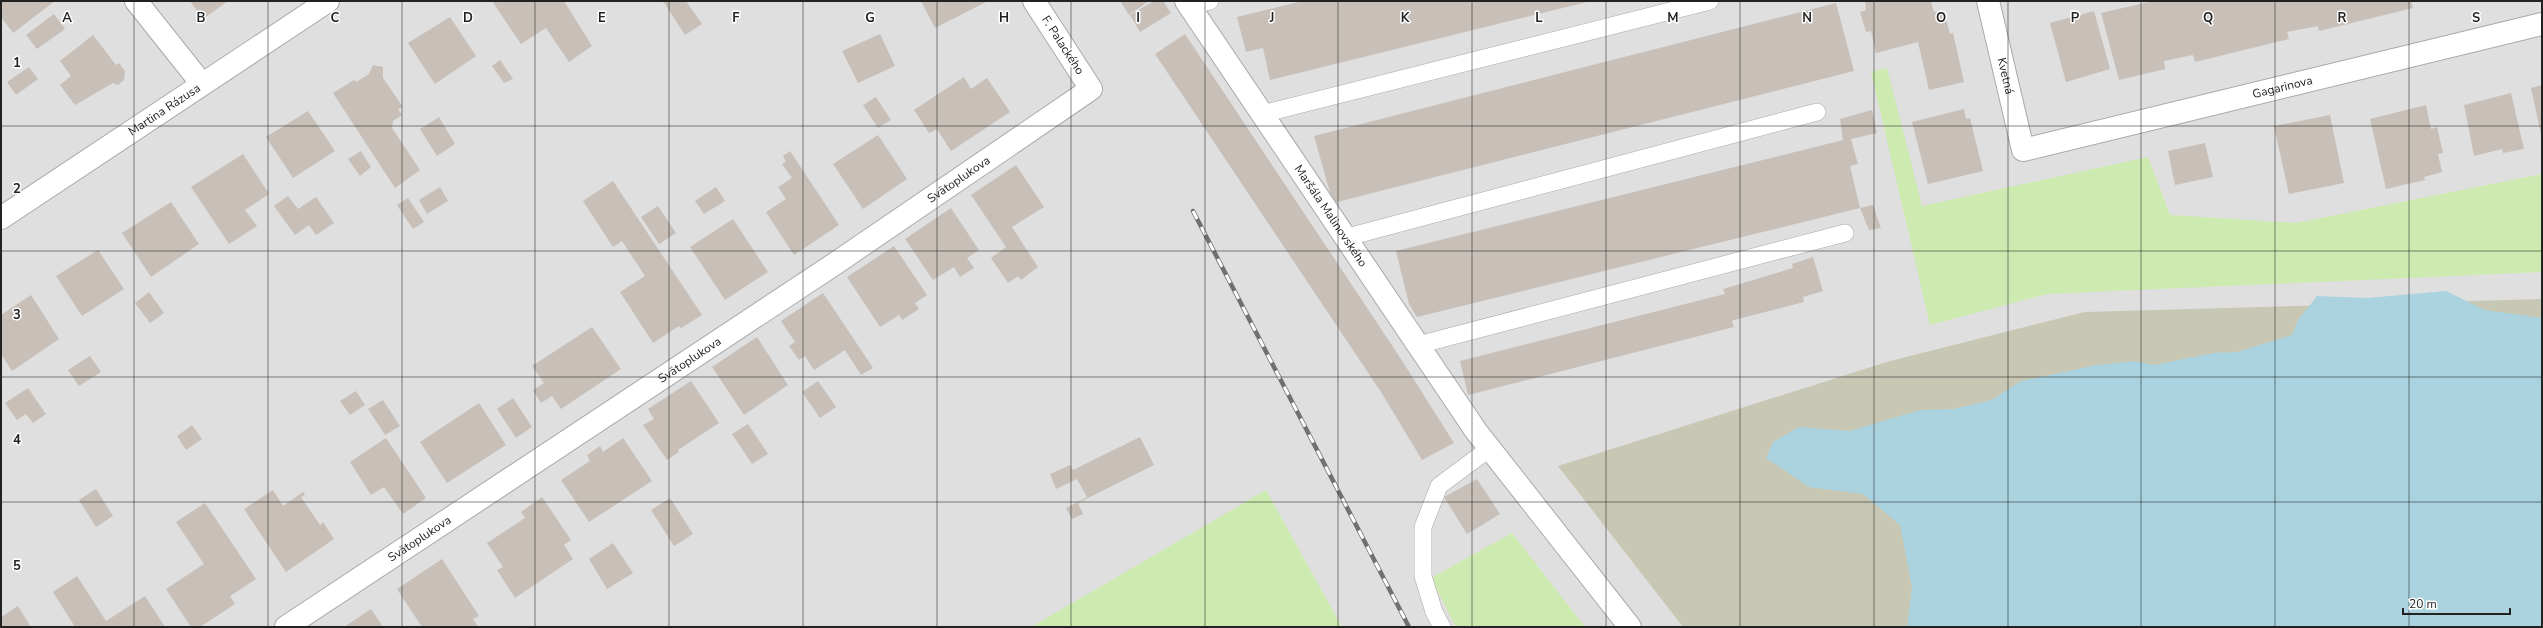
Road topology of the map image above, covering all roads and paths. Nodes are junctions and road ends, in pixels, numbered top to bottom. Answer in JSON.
{"nodes":[{"id":1,"x":136,"y":1,"type":"edge"},
{"id":2,"x":328,"y":1,"type":"edge"},
{"id":3,"x":1034,"y":1,"type":"edge"},
{"id":4,"x":1710,"y":1,"type":"edge"},
{"id":5,"x":1988,"y":1,"type":"edge"},
{"id":6,"x":1195,"y":3,"type":"edge"},
{"id":7,"x":2542,"y":24,"type":"edge"},
{"id":8,"x":202,"y":84,"type":"junction"},
{"id":9,"x":1091,"y":89,"type":"joint"},
{"id":10,"x":1817,"y":112,"type":"dead end"},
{"id":11,"x":1262,"y":114,"type":"junction"},
{"id":12,"x":2023,"y":150,"type":"joint"},
{"id":13,"x":1,"y":218,"type":"edge"},
{"id":14,"x":1845,"y":234,"type":"dead end"},
{"id":15,"x":1344,"y":238,"type":"junction"},
{"id":16,"x":1418,"y":345,"type":"junction"},
{"id":17,"x":1490,"y":448,"type":"junction"},
{"id":18,"x":286,"y":627,"type":"edge"},
{"id":19,"x":1442,"y":627,"type":"edge"},
{"id":20,"x":1630,"y":627,"type":"edge"}],
"edges":[{"from":1,"to":8,"type":"street"},
{"from":2,"to":8,"type":"street","name":"Martina Rázusa"},
{"from":3,"to":9,"type":"street","name":"F. Palackého"},
{"from":4,"to":11,"type":"lane"},
{"from":5,"to":12,"type":"street","name":"Kvetná"},
{"from":6,"to":11,"type":"street","name":"Maršála Malinovského"},
{"from":7,"to":12,"type":"street","name":"Gagarinova"},
{"from":8,"to":13,"type":"street","name":"Martina Rázusa"},
{"from":9,"to":18,"type":"street","name":"Svätoplukova"},
{"from":10,"to":15,"type":"lane"},
{"from":11,"to":15,"type":"street","name":"Maršála Malinovského"},
{"from":14,"to":16,"type":"lane"},
{"from":15,"to":16,"type":"street","name":"Maršála Malinovského"},
{"from":16,"to":17,"type":"street","name":"Maršála Malinovského"},
{"from":17,"to":19,"type":"lane"},
{"from":17,"to":20,"type":"street","name":"Maršála Malinovského"}]}
